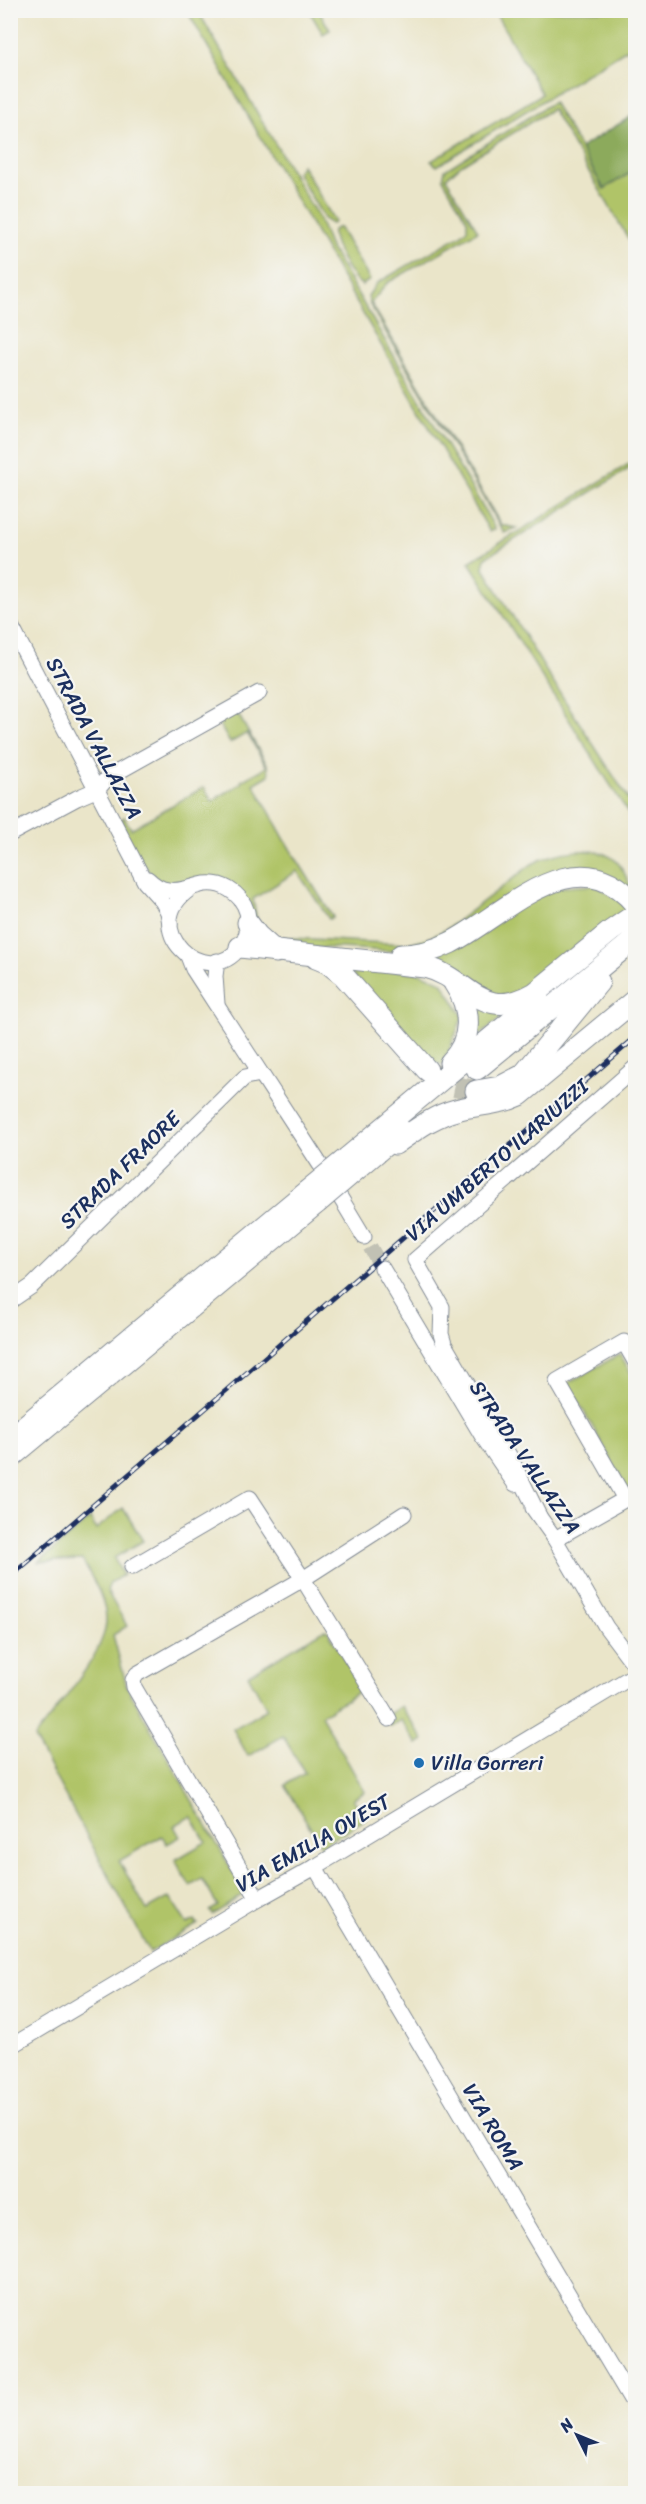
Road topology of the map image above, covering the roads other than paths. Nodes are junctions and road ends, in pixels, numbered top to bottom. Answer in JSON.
{"nodes":[{"id":1,"x":10,"y":624,"type":"edge"},
{"id":2,"x":259,"y":693,"type":"dead end"},
{"id":3,"x":98,"y":789,"type":"junction"},
{"id":4,"x":10,"y":834,"type":"edge"},
{"id":5,"x":141,"y":871,"type":"junction"},
{"id":6,"x":190,"y":889,"type":"junction"},
{"id":7,"x":636,"y":905,"type":"edge"},
{"id":8,"x":636,"y":916,"type":"edge"},
{"id":9,"x":248,"y":923,"type":"junction"},
{"id":10,"x":170,"y":924,"type":"junction"},
{"id":11,"x":632,"y":940,"type":"edge"},
{"id":12,"x":240,"y":947,"type":"junction"},
{"id":13,"x":276,"y":952,"type":"junction"},
{"id":14,"x":306,"y":955,"type":"junction"},
{"id":15,"x":188,"y":956,"type":"junction"},
{"id":16,"x":217,"y":961,"type":"junction"},
{"id":17,"x":454,"y":982,"type":"junction"},
{"id":18,"x":636,"y":999,"type":"edge"},
{"id":19,"x":217,"y":1004,"type":"junction"},
{"id":20,"x":636,"y":1067,"type":"edge"},
{"id":21,"x":427,"y":1070,"type":"tunnel mouth"},
{"id":22,"x":261,"y":1074,"type":"junction"},
{"id":23,"x":476,"y":1091,"type":"tunnel mouth"},
{"id":24,"x":375,"y":1136,"type":"junction"},
{"id":25,"x":352,"y":1164,"type":"junction"},
{"id":26,"x":321,"y":1166,"type":"dead end"},
{"id":27,"x":312,"y":1197,"type":"junction"},
{"id":28,"x":340,"y":1197,"type":"dead end"},
{"id":29,"x":367,"y":1242,"type":"tunnel mouth"},
{"id":30,"x":382,"y":1268,"type":"tunnel mouth"},
{"id":31,"x":10,"y":1301,"type":"edge"},
{"id":32,"x":636,"y":1363,"type":"edge"},
{"id":33,"x":10,"y":1438,"type":"edge"},
{"id":34,"x":10,"y":1458,"type":"edge"},
{"id":35,"x":630,"y":1496,"type":"edge"},
{"id":36,"x":400,"y":1516,"type":"dead end"},
{"id":37,"x":539,"y":1516,"type":"junction"},
{"id":38,"x":555,"y":1539,"type":"junction"},
{"id":39,"x":132,"y":1567,"type":"dead end"},
{"id":40,"x":303,"y":1579,"type":"junction"},
{"id":41,"x":634,"y":1676,"type":"edge"},
{"id":42,"x":389,"y":1719,"type":"dead end"},
{"id":43,"x":315,"y":1867,"type":"junction"},
{"id":44,"x":258,"y":1899,"type":"junction"},
{"id":45,"x":10,"y":2047,"type":"edge"},
{"id":46,"x":636,"y":2408,"type":"edge"}],
"edges":[{"from":1,"to":3,"type":"street","name":"STRADA VALLAZZA"},
{"from":2,"to":3,"type":"street"},
{"from":3,"to":4,"type":"street"},
{"from":3,"to":5,"type":"street","name":"STRADA VALLAZZA"},
{"from":5,"to":6,"type":"street","name":"STRADA VALLAZZA"},
{"from":5,"to":10,"type":"street","name":"STRADA VALLAZZA"},
{"from":6,"to":9,"type":"street","name":"STRADA VALLAZZA"},
{"from":6,"to":10,"type":"street"},
{"from":7,"to":14,"type":"highway"},
{"from":8,"to":17,"type":"highway"},
{"from":8,"to":24,"type":"highway"},
{"from":9,"to":12,"type":"street"},
{"from":9,"to":13,"type":"highway"},
{"from":10,"to":15,"type":"street","name":"STRADA VALLAZZA"},
{"from":11,"to":23,"type":"highway"},
{"from":11,"to":25,"type":"highway"},
{"from":12,"to":13,"type":"highway"},
{"from":12,"to":16,"type":"street"},
{"from":13,"to":14,"type":"highway"},
{"from":14,"to":17,"type":"highway"},
{"from":14,"to":21,"type":"highway"},
{"from":15,"to":16,"type":"street"},
{"from":15,"to":19,"type":"street","name":"STRADA VALLAZZA"},
{"from":16,"to":19,"type":"street","name":"STRADA VALLAZZA"},
{"from":17,"to":24,"type":"highway"},
{"from":18,"to":25,"type":"highway"},
{"from":19,"to":22,"type":"street","name":"STRADA VALLAZZA"},
{"from":20,"to":37,"type":"street","name":"VIA UMBERTO ILARIUZZI"},
{"from":22,"to":26,"type":"street","name":"STRADA VALLAZZA"},
{"from":22,"to":31,"type":"street","name":"STRADA FRAORE"},
{"from":24,"to":25,"type":"highway"},
{"from":25,"to":27,"type":"highway","bridge":true},
{"from":27,"to":33,"type":"highway"},
{"from":27,"to":34,"type":"highway"},
{"from":28,"to":29,"type":"street"},
{"from":30,"to":37,"type":"street","name":"STRADA VALLAZZA"},
{"from":32,"to":35,"type":"street"},
{"from":35,"to":38,"type":"street"},
{"from":36,"to":40,"type":"street"},
{"from":37,"to":38,"type":"street","name":"STRADA VALLAZZA"},
{"from":38,"to":41,"type":"street","name":"STRADA VALLAZZA"},
{"from":39,"to":40,"type":"street"},
{"from":40,"to":42,"type":"street"},
{"from":40,"to":44,"type":"street"},
{"from":41,"to":43,"type":"street","name":"VIA EMILIA OVEST"},
{"from":43,"to":44,"type":"street","name":"VIA EMILIA OVEST"},
{"from":43,"to":46,"type":"street","name":"VIA ROMA"},
{"from":44,"to":45,"type":"street","name":"VIA EMILIA OVEST"}]}
